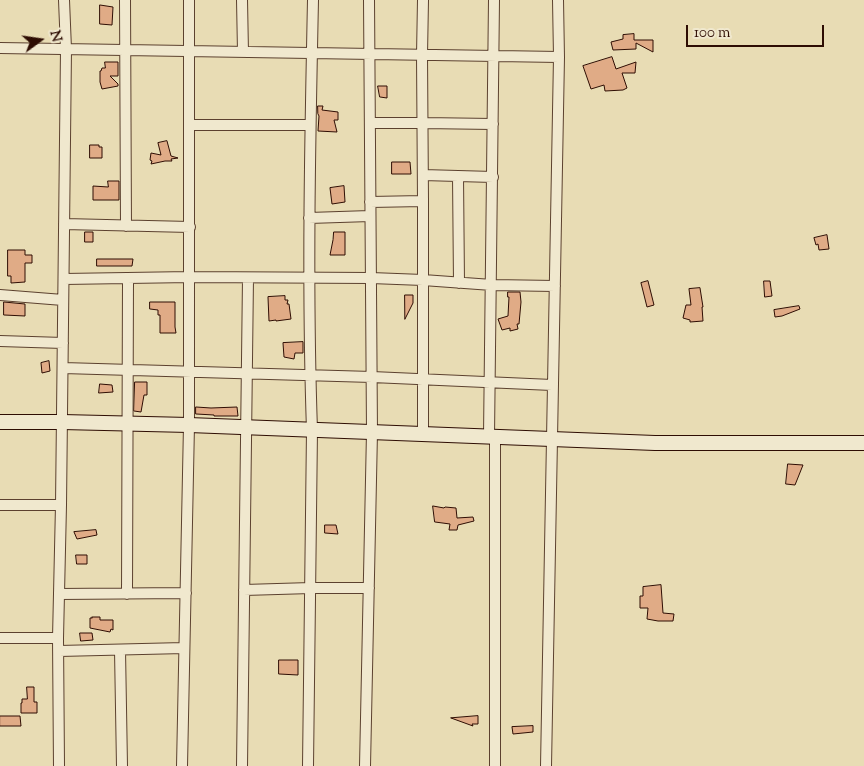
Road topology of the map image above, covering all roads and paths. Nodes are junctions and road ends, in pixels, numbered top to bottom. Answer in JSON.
{"nodes":[{"id":1,"x":64,"y":0,"type":"edge"},
{"id":2,"x":125,"y":0,"type":"edge"},
{"id":3,"x":189,"y":0,"type":"edge"},
{"id":4,"x":242,"y":0,"type":"edge"},
{"id":5,"x":312,"y":0,"type":"edge"},
{"id":6,"x":369,"y":0,"type":"edge"},
{"id":7,"x":423,"y":0,"type":"edge"},
{"id":8,"x":494,"y":0,"type":"edge"},
{"id":9,"x":558,"y":0,"type":"edge"},
{"id":10,"x":0,"y":48,"type":"edge"},
{"id":11,"x":66,"y":50,"type":"junction"},
{"id":12,"x":125,"y":50,"type":"junction"},
{"id":13,"x":190,"y":51,"type":"junction"},
{"id":14,"x":243,"y":52,"type":"junction"},
{"id":15,"x":311,"y":54,"type":"junction"},
{"id":16,"x":369,"y":54,"type":"junction"},
{"id":17,"x":422,"y":55,"type":"junction"},
{"id":18,"x":493,"y":56,"type":"junction"},
{"id":19,"x":559,"y":57,"type":"junction"},
{"id":20,"x":370,"y":123,"type":"junction"},
{"id":21,"x":423,"y":123,"type":"junction"},
{"id":22,"x":493,"y":124,"type":"junction"},
{"id":23,"x":190,"y":125,"type":"junction"},
{"id":24,"x":310,"y":125,"type":"junction"},
{"id":25,"x":423,"y":174,"type":"junction"},
{"id":26,"x":458,"y":176,"type":"junction"},
{"id":27,"x":492,"y":177,"type":"junction"},
{"id":28,"x":424,"y":201,"type":"junction"},
{"id":29,"x":370,"y":202,"type":"junction"},
{"id":30,"x":370,"y":216,"type":"junction"},
{"id":31,"x":309,"y":218,"type":"junction"},
{"id":32,"x":64,"y":224,"type":"junction"},
{"id":33,"x":126,"y":226,"type":"junction"},
{"id":34,"x":190,"y":227,"type":"junction"},
{"id":35,"x":190,"y":277,"type":"junction"},
{"id":36,"x":248,"y":278,"type":"junction"},
{"id":37,"x":308,"y":278,"type":"junction"},
{"id":38,"x":371,"y":278,"type":"junction"},
{"id":39,"x":64,"y":279,"type":"junction"},
{"id":40,"x":128,"y":279,"type":"junction"},
{"id":41,"x":423,"y":280,"type":"junction"},
{"id":42,"x":459,"y":283,"type":"junction"},
{"id":43,"x":492,"y":285,"type":"junction"},
{"id":44,"x":554,"y":286,"type":"junction"},
{"id":45,"x":0,"y":295,"type":"edge"},
{"id":46,"x":64,"y":300,"type":"junction"},
{"id":47,"x":0,"y":341,"type":"edge"},
{"id":48,"x":63,"y":344,"type":"junction"},
{"id":49,"x":62,"y":368,"type":"junction"},
{"id":50,"x":127,"y":370,"type":"junction"},
{"id":51,"x":189,"y":371,"type":"junction"},
{"id":52,"x":247,"y":374,"type":"junction"},
{"id":53,"x":310,"y":375,"type":"junction"},
{"id":54,"x":372,"y":377,"type":"junction"},
{"id":55,"x":423,"y":379,"type":"junction"},
{"id":56,"x":490,"y":382,"type":"junction"},
{"id":57,"x":552,"y":384,"type":"junction"},
{"id":58,"x":0,"y":422,"type":"edge"},
{"id":59,"x":62,"y":422,"type":"junction"},
{"id":60,"x":127,"y":424,"type":"junction"},
{"id":61,"x":189,"y":426,"type":"junction"},
{"id":62,"x":246,"y":427,"type":"junction"},
{"id":63,"x":312,"y":430,"type":"junction"},
{"id":64,"x":372,"y":432,"type":"junction"},
{"id":65,"x":423,"y":434,"type":"junction"},
{"id":66,"x":492,"y":436,"type":"junction"},
{"id":67,"x":552,"y":438,"type":"junction"},
{"id":68,"x":864,"y":443,"type":"edge"},
{"id":69,"x":0,"y":505,"type":"edge"},
{"id":70,"x":61,"y":505,"type":"junction"},
{"id":71,"x":310,"y":588,"type":"junction"},
{"id":72,"x":369,"y":588,"type":"junction"},
{"id":73,"x":244,"y":590,"type":"junction"},
{"id":74,"x":186,"y":593,"type":"junction"},
{"id":75,"x":59,"y":594,"type":"junction"},
{"id":76,"x":127,"y":594,"type":"junction"},
{"id":77,"x":0,"y":638,"type":"edge"},
{"id":78,"x":58,"y":638,"type":"junction"},
{"id":79,"x":184,"y":648,"type":"junction"},
{"id":80,"x":120,"y":650,"type":"junction"},
{"id":81,"x":59,"y":651,"type":"junction"},
{"id":82,"x":59,"y":766,"type":"edge"},
{"id":83,"x":122,"y":766,"type":"edge"},
{"id":84,"x":182,"y":766,"type":"edge"},
{"id":85,"x":242,"y":766,"type":"edge"},
{"id":86,"x":308,"y":766,"type":"edge"},
{"id":87,"x":365,"y":766,"type":"edge"},
{"id":88,"x":494,"y":766,"type":"edge"},
{"id":89,"x":546,"y":766,"type":"edge"}],
"edges":[{"from":1,"to":11,"type":"street"},
{"from":2,"to":12,"type":"street"},
{"from":3,"to":13,"type":"street"},
{"from":4,"to":14,"type":"street"},
{"from":5,"to":15,"type":"street"},
{"from":6,"to":16,"type":"street"},
{"from":7,"to":17,"type":"street"},
{"from":8,"to":18,"type":"street"},
{"from":9,"to":19,"type":"street"},
{"from":10,"to":11,"type":"street"},
{"from":11,"to":12,"type":"street"},
{"from":11,"to":32,"type":"street"},
{"from":12,"to":13,"type":"street"},
{"from":12,"to":33,"type":"street"},
{"from":13,"to":14,"type":"street"},
{"from":13,"to":23,"type":"street"},
{"from":14,"to":15,"type":"street"},
{"from":15,"to":16,"type":"street"},
{"from":15,"to":24,"type":"street"},
{"from":16,"to":17,"type":"street"},
{"from":16,"to":20,"type":"street"},
{"from":17,"to":18,"type":"street"},
{"from":17,"to":21,"type":"street"},
{"from":18,"to":19,"type":"street"},
{"from":18,"to":22,"type":"street"},
{"from":19,"to":44,"type":"street"},
{"from":20,"to":21,"type":"street"},
{"from":20,"to":29,"type":"street"},
{"from":21,"to":22,"type":"street"},
{"from":21,"to":25,"type":"street"},
{"from":22,"to":27,"type":"street"},
{"from":23,"to":24,"type":"street"},
{"from":23,"to":34,"type":"street"},
{"from":24,"to":31,"type":"street"},
{"from":25,"to":26,"type":"street"},
{"from":25,"to":28,"type":"street"},
{"from":26,"to":27,"type":"street"},
{"from":26,"to":42,"type":"street"},
{"from":27,"to":43,"type":"street"},
{"from":28,"to":29,"type":"street"},
{"from":28,"to":41,"type":"street"},
{"from":29,"to":30,"type":"street"},
{"from":30,"to":31,"type":"street"},
{"from":30,"to":38,"type":"street"},
{"from":31,"to":37,"type":"street"},
{"from":32,"to":33,"type":"street"},
{"from":32,"to":39,"type":"street"},
{"from":33,"to":34,"type":"street"},
{"from":34,"to":35,"type":"street"},
{"from":35,"to":36,"type":"street"},
{"from":35,"to":40,"type":"street"},
{"from":35,"to":51,"type":"street"},
{"from":36,"to":37,"type":"street"},
{"from":36,"to":52,"type":"street"},
{"from":37,"to":38,"type":"street"},
{"from":37,"to":53,"type":"street"},
{"from":38,"to":41,"type":"street"},
{"from":38,"to":54,"type":"street"},
{"from":39,"to":40,"type":"street"},
{"from":39,"to":46,"type":"street"},
{"from":40,"to":50,"type":"street"},
{"from":41,"to":42,"type":"street"},
{"from":41,"to":55,"type":"street"},
{"from":42,"to":43,"type":"street"},
{"from":43,"to":44,"type":"street"},
{"from":43,"to":56,"type":"street"},
{"from":44,"to":57,"type":"street"},
{"from":45,"to":46,"type":"street"},
{"from":46,"to":48,"type":"street"},
{"from":47,"to":48,"type":"street"},
{"from":48,"to":49,"type":"street"},
{"from":49,"to":50,"type":"street"},
{"from":49,"to":59,"type":"street"},
{"from":50,"to":51,"type":"street"},
{"from":50,"to":60,"type":"street"},
{"from":51,"to":52,"type":"street"},
{"from":51,"to":61,"type":"street"},
{"from":52,"to":53,"type":"street"},
{"from":52,"to":62,"type":"street"},
{"from":53,"to":54,"type":"street"},
{"from":53,"to":63,"type":"street"},
{"from":54,"to":55,"type":"street"},
{"from":54,"to":64,"type":"street"},
{"from":55,"to":56,"type":"street"},
{"from":55,"to":65,"type":"street"},
{"from":56,"to":57,"type":"street"},
{"from":56,"to":66,"type":"street"},
{"from":57,"to":67,"type":"street"},
{"from":58,"to":59,"type":"street"},
{"from":59,"to":60,"type":"street"},
{"from":59,"to":70,"type":"street"},
{"from":60,"to":61,"type":"street"},
{"from":60,"to":76,"type":"street"},
{"from":61,"to":62,"type":"street"},
{"from":61,"to":74,"type":"street"},
{"from":62,"to":63,"type":"street"},
{"from":62,"to":73,"type":"street"},
{"from":63,"to":64,"type":"street"},
{"from":63,"to":71,"type":"street"},
{"from":64,"to":65,"type":"street"},
{"from":64,"to":72,"type":"street"},
{"from":65,"to":66,"type":"street"},
{"from":66,"to":67,"type":"street"},
{"from":66,"to":88,"type":"street"},
{"from":67,"to":68,"type":"street"},
{"from":67,"to":89,"type":"street"},
{"from":69,"to":70,"type":"street"},
{"from":70,"to":75,"type":"street"},
{"from":71,"to":72,"type":"street"},
{"from":71,"to":73,"type":"street"},
{"from":71,"to":86,"type":"street"},
{"from":72,"to":87,"type":"street"},
{"from":73,"to":85,"type":"street"},
{"from":74,"to":76,"type":"street"},
{"from":74,"to":79,"type":"street"},
{"from":75,"to":76,"type":"street"},
{"from":75,"to":78,"type":"street"},
{"from":77,"to":78,"type":"street"},
{"from":78,"to":81,"type":"street"},
{"from":79,"to":80,"type":"street"},
{"from":79,"to":84,"type":"street"},
{"from":80,"to":81,"type":"street"},
{"from":80,"to":83,"type":"street"},
{"from":81,"to":82,"type":"street"}]}
